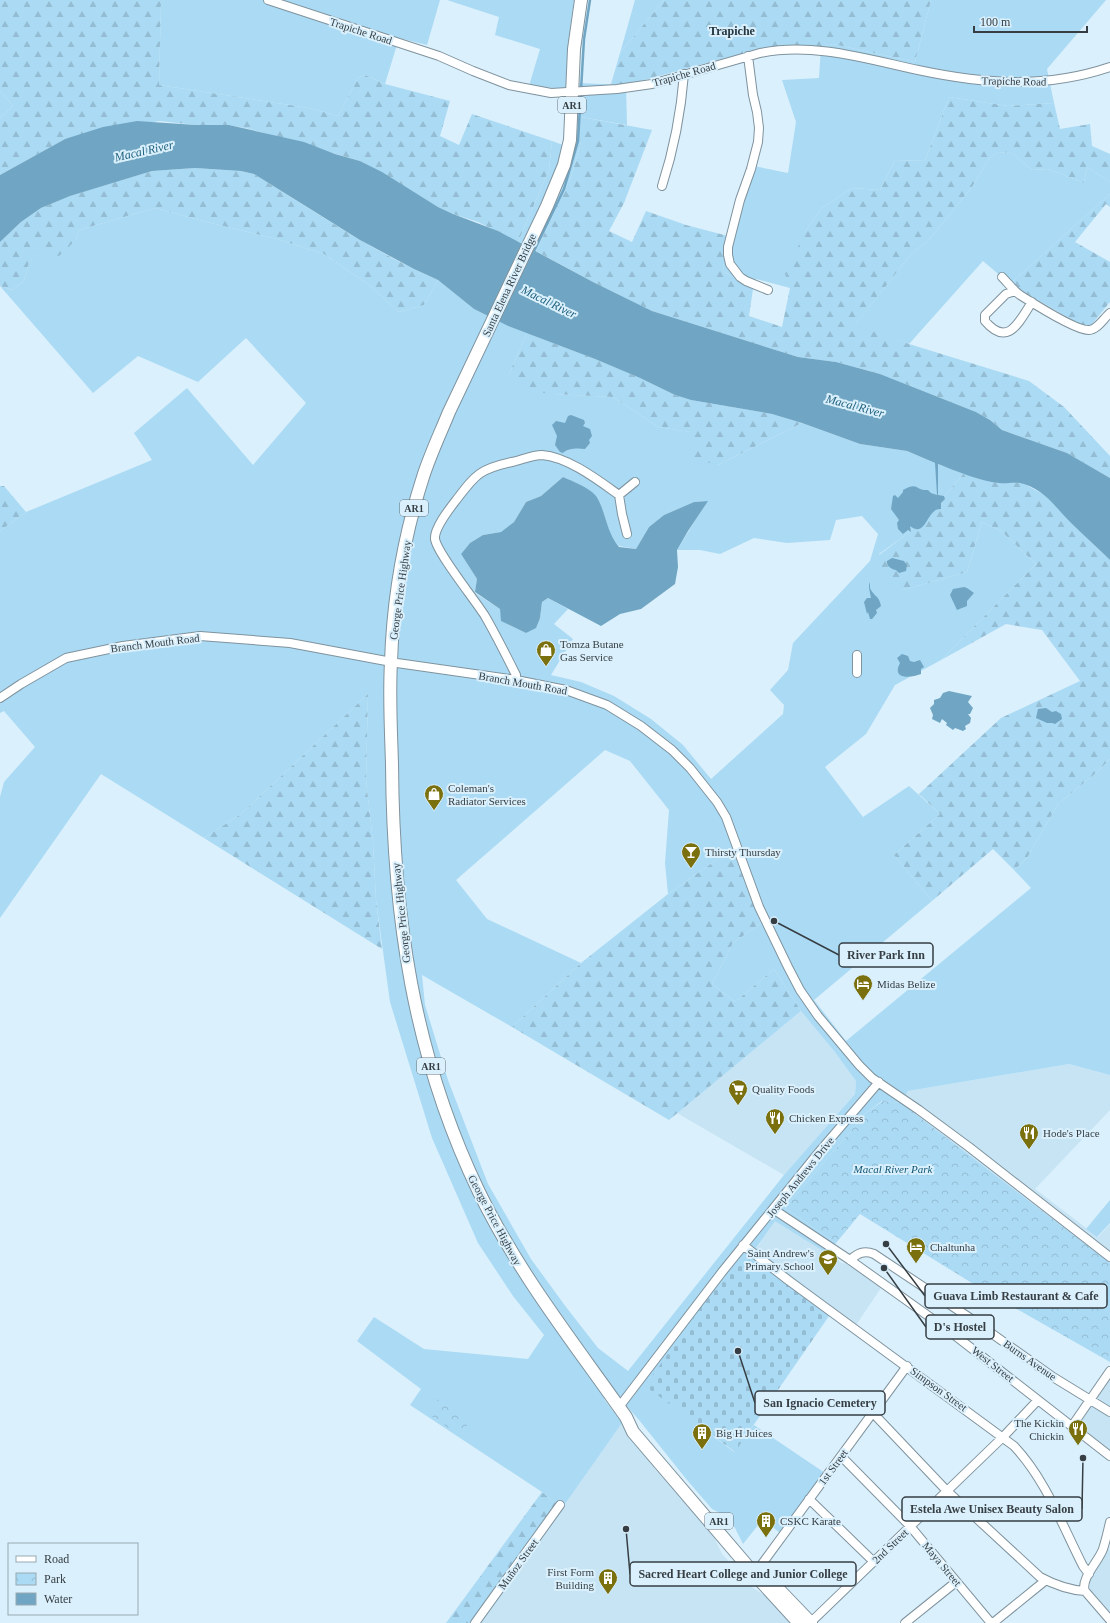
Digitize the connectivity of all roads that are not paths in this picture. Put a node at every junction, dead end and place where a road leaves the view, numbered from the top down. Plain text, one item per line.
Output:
1 (268, 0) edge
2 (581, 0) edge
3 (748, 56) junction
4 (1110, 67) edge
5 (684, 74) junction
6 (573, 92) junction
7 (662, 186) dead end
8 (1002, 277) dead end
9 (768, 290) dead end
10 (1015, 291) junction
11 (1032, 302) junction
12 (1110, 313) edge
13 (472, 364) joint
14 (635, 482) dead end
15 (619, 495) junction
16 (627, 534) dead end
17 (857, 655) dead end
18 (390, 662) junction
19 (857, 673) dead end
20 (516, 680) junction
21 (0, 698) edge
22 (879, 1082) junction
23 (773, 1209) junction
24 (743, 1245) junction
25 (1110, 1257) edge
26 (850, 1260) junction
27 (907, 1366) junction
28 (1110, 1371) edge
29 (1038, 1400) junction
30 (1090, 1401) junction
31 (619, 1408) junction
32 (872, 1412) junction
33 (1110, 1412) edge
34 (627, 1419) junction
35 (1072, 1426) junction
36 (1003, 1437) junction
37 (841, 1456) junction
38 (1110, 1456) edge
39 (947, 1490) junction
40 (810, 1499) junction
41 (560, 1505) dead end
42 (1110, 1522) edge
43 (910, 1526) junction
44 (874, 1562) junction
45 (759, 1568) junction
46 (1089, 1574) junction
47 (1046, 1580) junction
48 (956, 1582) junction
49 (1085, 1591) junction
50 (1110, 1620) edge
51 (475, 1623) edge
52 (799, 1623) edge
53 (810, 1623) edge
54 (905, 1623) edge
55 (992, 1623) edge

1 - 6 street, Trapiche Road
2 - 6 highway, AR1
3 - 4 street, Trapiche Road
3 - 5 street, Trapiche Road
3 - 9 street
5 - 6 street, Trapiche Road
5 - 7 street
6 - 13 highway, Santa Elena River Bridge / AR1
8 - 10 street
10 - 11 street
10 - 11 street
11 - 12 street
13 - 18 highway, George Price Highway / AR1
14 - 15 street
15 - 16 street
15 - 20 street
17 - 19 street
18 - 20 street, Branch Mouth Road
18 - 21 street, Branch Mouth Road
18 - 31 highway, George Price Highway / AR1
20 - 22 street, Branch Mouth Road
22 - 23 street, Joseph Andrews Drive
22 - 25 street
23 - 24 street, Joseph Andrews Drive
23 - 26 street, West Street
24 - 27 street, Simpson Street
24 - 31 street, Joseph Andrews Drive
26 - 29 street, West Street
26 - 30 street, Burns Avenue
27 - 32 street, 1st Street
27 - 36 street, Simpson Street
28 - 30 street
29 - 35 street, West Street
29 - 36 street, 2nd Street
30 - 33 street, Burns Avenue
30 - 35 street
31 - 34 highway, George Price Highway / AR1
32 - 37 street, 1st Street
32 - 39 street
34 - 45 highway, AR1
34 - 52 highway, AR1
35 - 38 street, West Street
36 - 39 street, 2nd Street
36 - 46 street, Simpson Street
37 - 40 street, 1st Street
37 - 43 street, Maya Street
39 - 43 street, 2nd Street
39 - 47 street
40 - 44 street
40 - 45 street, 1st Street
41 - 51 street, Muñoz Street
42 - 46 street
43 - 44 street, 2nd Street
43 - 48 street, Maya Street
44 - 53 street, 2nd Street
45 - 53 highway, AR1
46 - 49 street
47 - 49 street
47 - 55 street
48 - 54 street
48 - 55 street, Maya Street
49 - 50 street

